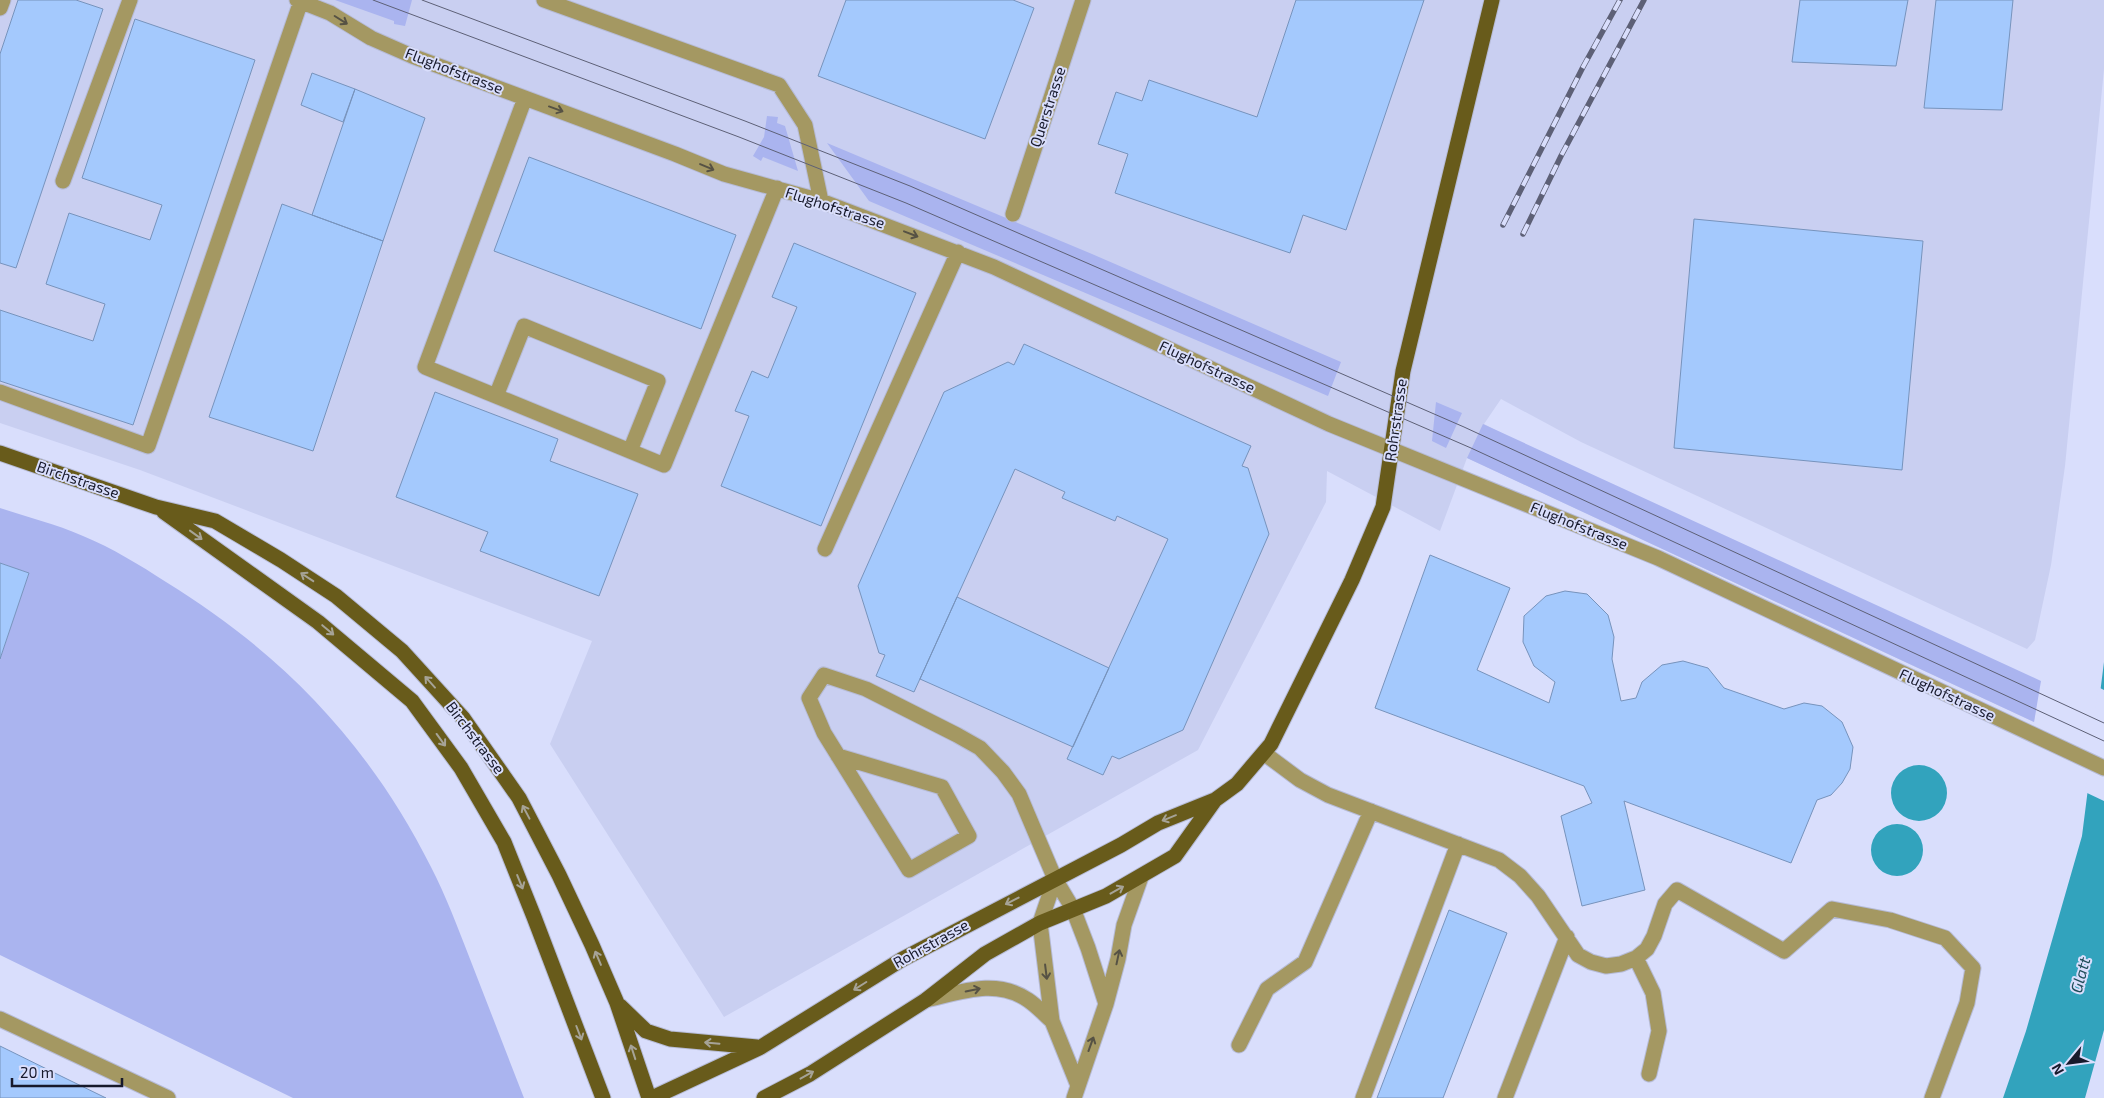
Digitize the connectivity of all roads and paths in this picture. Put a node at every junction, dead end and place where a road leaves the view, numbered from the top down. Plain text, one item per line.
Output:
1 (2, 0) edge
2 (130, 0) edge
3 (544, 0) edge
4 (1083, 0) edge
5 (1492, 0) edge
6 (299, 1) edge
7 (0, 8) edge
8 (525, 98) junction
9 (63, 181) dead end
10 (776, 188) junction
11 (821, 201) junction
12 (1013, 214) dead end
13 (958, 252) junction
14 (0, 392) edge
15 (496, 396) junction
16 (1391, 448) junction
17 (630, 451) junction
18 (0, 453) edge
19 (156, 507) junction
20 (825, 549) dead end
21 (1265, 754) junction
22 (838, 756) junction
23 (2104, 768) edge
24 (1215, 800) junction
25 (1370, 811) junction
26 (1458, 844) junction
27 (1140, 877) junction
28 (1055, 879) junction
29 (1073, 909) junction
30 (1040, 923) junction
31 (1567, 937) junction
32 (1636, 958) junction
33 (926, 1000) junction
34 (617, 1003) junction
35 (1106, 1004) junction
36 (0, 1019) edge
37 (1052, 1020) junction
38 (1239, 1045) dead end
39 (761, 1047) junction
40 (1649, 1074) dead end
41 (1075, 1091) edge
42 (168, 1098) edge
43 (603, 1098) edge
44 (650, 1098) edge
45 (764, 1098) edge
46 (1363, 1098) edge
47 (1505, 1098) edge
48 (1932, 1098) edge

1 - 7 street
2 - 9 street
3 - 11 street
4 - 12 street, Querstrasse
5 - 16 main road, Rohrstrasse
6 -> 8 street, Flughofstrasse
6 - 14 street
8 -> 10 street, Flughofstrasse
8 - 15 street
10 - 11 street, Flughofstrasse
10 - 17 street
11 -> 13 street, Flughofstrasse
13 - 16 street, Flughofstrasse
13 - 20 street
15 - 17 street
15 - 17 street
16 - 21 main road, Rohrstrasse
16 - 23 street, Flughofstrasse
18 - 19 main road, Birchstrasse
34 -> 19 main road, Birchstrasse
19 -> 43 main road, Birchstrasse
21 - 24 main road, Rohrstrasse
21 - 25 street
22 - 22 street
22 - 28 street
24 - 27 main road, Rohrstrasse
24 -> 28 main road, Rohrstrasse
25 - 26 street
25 - 38 street
26 - 31 street
26 - 46 street
29 -> 27 main road, Rohrstrasse
35 -> 27 street
28 - 29 street
28 - 30 street
28 -> 39 main road, Rohrstrasse
29 - 30 main road, Rohrstrasse
29 - 35 street
30 - 33 main road, Rohrstrasse
30 -> 37 street
31 - 32 street
31 - 47 street
32 - 40 street
32 - 48 street
33 -> 37 street
45 -> 33 main road, Rohrstrasse
39 -> 34 main road
44 -> 34 main road, Birchstrasse
41 -> 35 street
36 - 42 street
37 - 41 street
39 - 44 main road, Rohrstrasse

